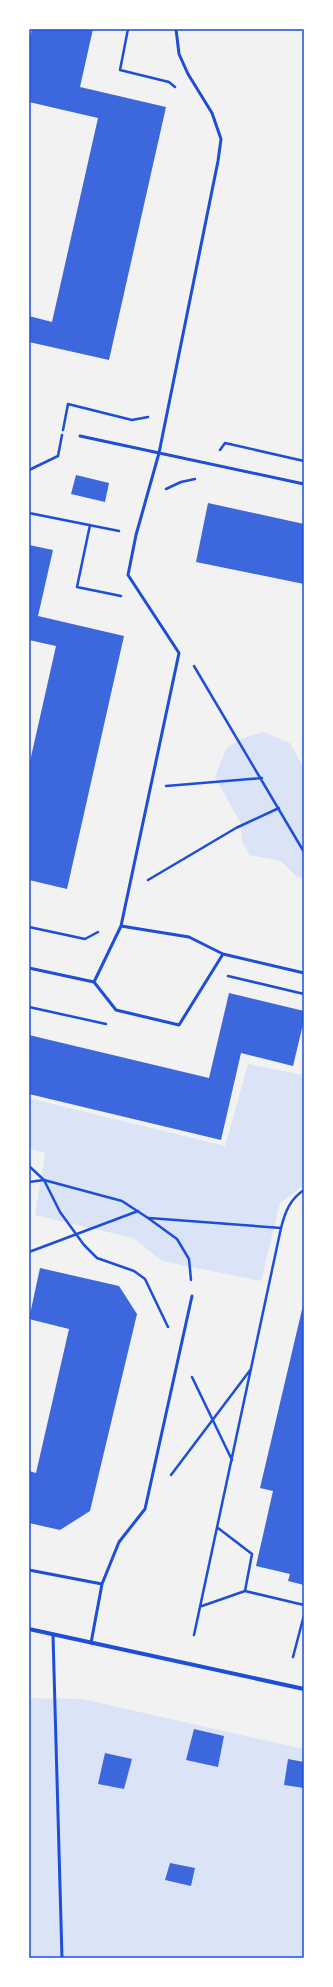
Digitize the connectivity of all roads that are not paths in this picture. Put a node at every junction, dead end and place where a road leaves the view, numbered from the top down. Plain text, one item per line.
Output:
1 (176, 29) edge
2 (80, 436) dead end
3 (159, 453) junction
4 (304, 484) edge
5 (121, 926) junction
6 (223, 954) junction
7 (29, 968) edge
8 (304, 973) edge
9 (94, 982) junction
10 (192, 1296) road end
11 (29, 1570) edge
12 (102, 1584) junction
13 (29, 1629) edge
14 (53, 1635) junction
15 (91, 1643) junction
16 (304, 1689) edge
17 (62, 1958) edge

1 - 3 lane
2 - 3 lane
3 - 4 lane
3 - 5 lane
5 - 6 lane
5 - 9 lane
6 - 8 lane
6 - 9 lane
7 - 9 lane
10 - 12 lane
11 - 12 lane
12 - 15 lane
13 - 14 street
14 - 15 street
14 - 17 lane
15 - 16 street

